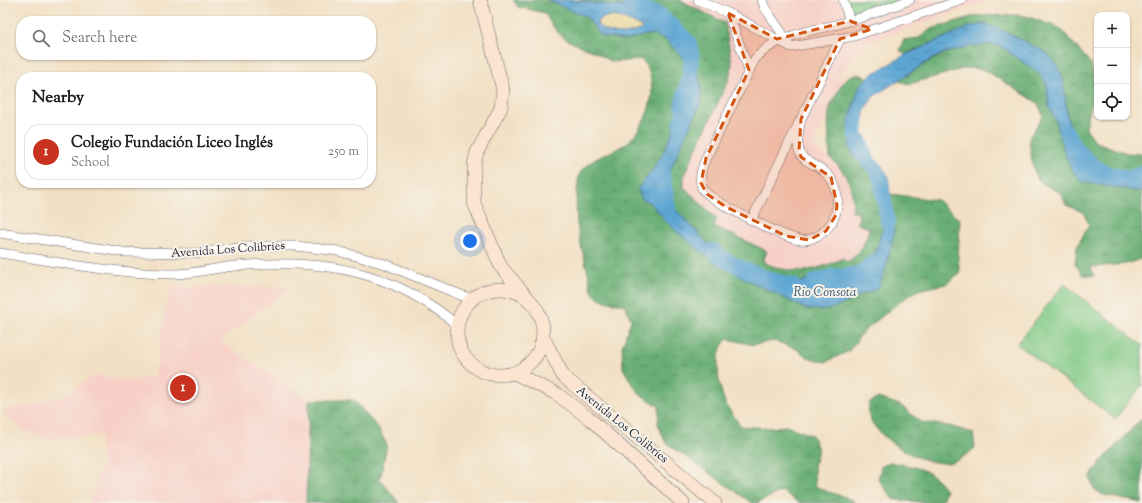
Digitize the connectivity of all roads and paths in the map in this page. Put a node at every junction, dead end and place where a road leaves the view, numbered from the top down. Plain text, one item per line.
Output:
1 (480, 0) edge
2 (698, 0) edge
3 (758, 0) edge
4 (843, 0) edge
5 (910, 0) edge
6 (959, 1) edge
7 (763, 4) edge
8 (728, 13) junction
9 (850, 21) junction
10 (872, 29) junction
11 (782, 38) junction
12 (840, 39) junction
13 (749, 70) junction
14 (801, 119) junction
15 (752, 219) junction
16 (0, 233) edge
17 (0, 252) edge
18 (501, 267) junction
19 (492, 290) junction
20 (473, 300) junction
21 (532, 303) junction
22 (458, 327) junction
23 (543, 337) junction
24 (514, 373) junction
25 (683, 503) edge
26 (715, 503) edge

1 - 18 main road
2 - 8 street
3 - 7 street
4 - 9 street
5 - 9 street
6 - 10 street
7 - 11 street
8 - 11 street
8 - 13 street
9 - 10 street
9 - 11 street
10 - 12 street
11 - 12 street
11 - 13 street
12 - 14 street
13 - 15 street
14 - 15 street
14 - 15 street
16 - 20 street, Avenida Los Colibríes
17 - 22 street, Avenida Los Colibríes
18 - 19 main road
18 - 21 main road
19 - 20 main road
19 - 21 main road
20 - 22 main road
21 - 23 main road
22 - 24 main road
23 - 24 main road
23 - 26 main road, Avenida Los Colibríes
24 - 25 main road, Avenida Los Colibríes

